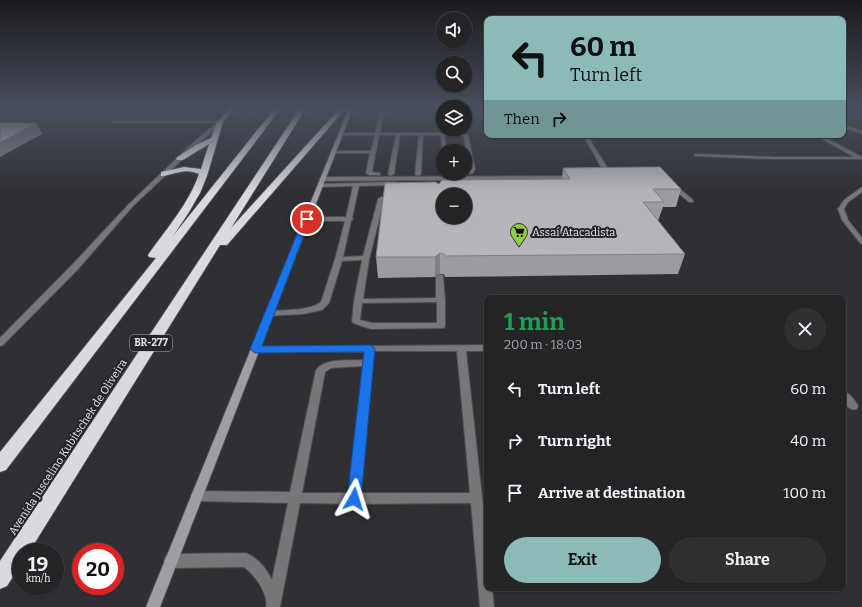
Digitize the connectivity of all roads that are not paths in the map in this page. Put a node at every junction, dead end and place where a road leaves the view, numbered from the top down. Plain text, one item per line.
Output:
1 (204, 136) edge
2 (214, 136) edge
3 (256, 136) edge
4 (285, 136) edge
5 (319, 136) edge
6 (339, 136) edge
7 (376, 136) edge
8 (398, 136) edge
9 (421, 136) edge
10 (587, 138) edge
11 (823, 138) edge
12 (213, 140) junction
13 (333, 152) junction
14 (373, 152) junction
15 (696, 155) dead end
16 (180, 158) junction
17 (862, 158) edge
18 (203, 173) junction
19 (164, 174) junction
20 (392, 174) junction
21 (418, 174) junction
22 (436, 174) edge
23 (610, 180) edge
24 (321, 182) junction
25 (665, 183) edge
26 (356, 185) junction
27 (862, 189) edge
28 (400, 197) edge
29 (691, 201) dead end
30 (307, 219) junction
31 (350, 219) junction
32 (862, 242) edge
33 (365, 258) junction
34 (339, 259) junction
35 (197, 272) junction
36 (440, 277) dead end
37 (441, 300) junction
38 (358, 301) junction
39 (269, 314) junction
40 (0, 343) edge
41 (370, 348) junction
42 (461, 348) junction
43 (484, 348) edge
44 (255, 349) junction
45 (368, 363) junction
46 (846, 398) edge
47 (853, 406) dead end
48 (0, 458) edge
49 (0, 465) edge
50 (197, 496) junction
51 (296, 498) junction
52 (476, 498) junction
53 (354, 499) junction
54 (171, 561) junction
55 (484, 577) edge
56 (0, 578) edge
57 (485, 591) edge
58 (273, 604) edge
59 (153, 607) edge
60 (487, 607) edge

1 - 16 street
2 - 12 highway
3 - 49 highway
4 - 35 highway, Avenida Juscelino Kubitschek de Oliveira / BR-277
5 - 35 highway
6 - 13 main road
7 - 14 street
8 - 20 street
9 - 21 street
10 - 23 street
11 - 17 street
12 - 16 highway
12 - 18 highway
13 - 14 street
13 - 24 main road
14 - 20 street
15 - 17 street
16 - 19 street
18 - 19 highway
18 - 48 highway
19 - 40 street
20 - 21 street
21 - 22 street
24 - 26 street
24 - 26 street
24 - 30 main road
25 - 29 street
26 - 31 street
27 - 32 street
28 - 33 street
30 - 31 street
30 - 39 main road
31 - 34 street
33 - 34 street
33 - 38 street
34 - 39 street
35 - 56 highway, Avenida Juscelino Kubitschek de Oliveira / BR-277
36 - 37 street
37 - 38 street
37 - 38 street
39 - 44 main road
41 - 42 street
41 - 44 street
41 - 45 street
42 - 43 street
42 - 52 street
44 - 50 main road
45 - 51 street
45 - 53 street
46 - 47 street
50 - 51 street
50 - 54 main road
51 - 53 street
51 - 58 street
52 - 53 street
52 - 55 street
54 - 58 street
54 - 59 main road
57 - 60 street

